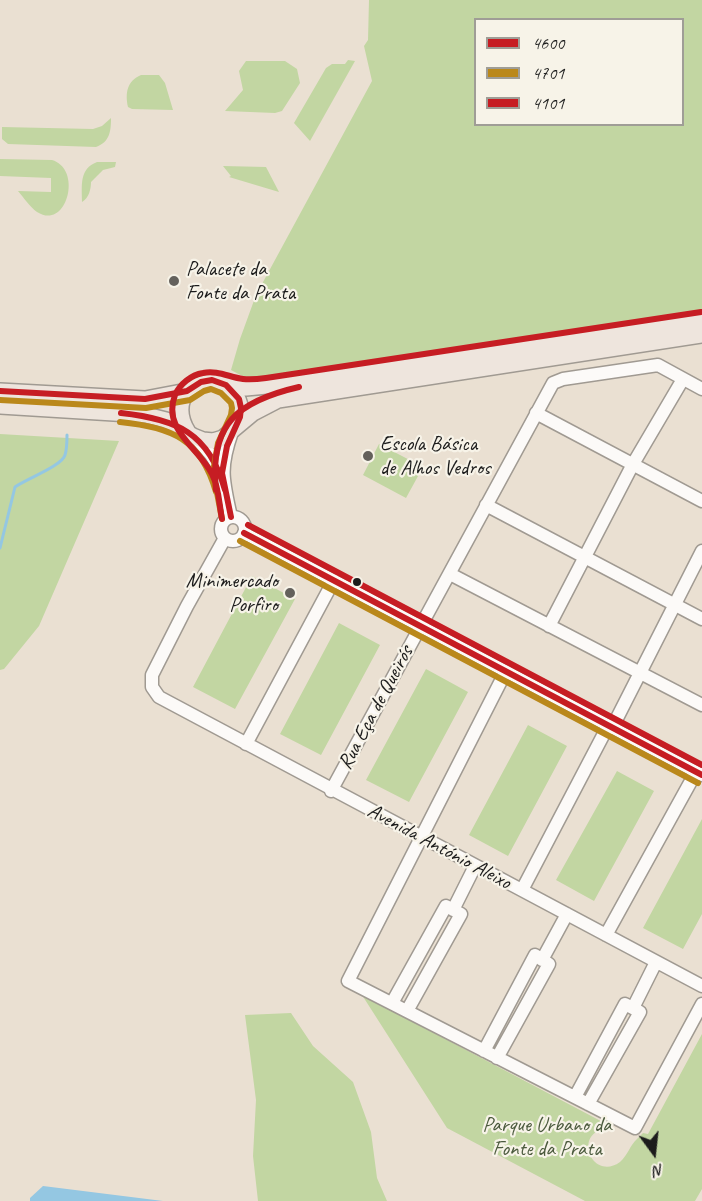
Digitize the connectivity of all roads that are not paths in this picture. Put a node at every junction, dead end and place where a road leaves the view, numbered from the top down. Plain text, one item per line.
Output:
1 (702, 321) edge
2 (702, 334) edge
3 (683, 379) junction
4 (226, 385) junction
5 (702, 389) edge
6 (0, 391) edge
7 (187, 391) junction
8 (0, 406) edge
9 (536, 413) junction
10 (235, 429) junction
11 (191, 434) junction
12 (633, 464) junction
13 (222, 473) junction
14 (702, 501) edge
15 (486, 505) junction
16 (231, 517) junction
17 (244, 533) junction
18 (225, 538) junction
19 (702, 552) edge
20 (584, 558) junction
21 (450, 574) junction
22 (334, 580) junction
23 (675, 604) junction
24 (702, 619) edge
25 (420, 626) junction
26 (549, 626) junction
27 (506, 671) junction
28 (639, 672) junction
29 (702, 705) edge
30 (610, 727) junction
31 (246, 744) junction
32 (700, 774) edge
33 (331, 791) junction
34 (422, 837) junction
35 (475, 866) junction
36 (522, 890) junction
37 (453, 910) junction
38 (567, 915) junction
39 (606, 935) junction
40 (542, 960) junction
41 (656, 962) junction
42 (702, 986) edge
43 (392, 1003) junction
44 (702, 1004) edge
45 (633, 1008) junction
46 (407, 1011) junction
47 (484, 1051) junction
48 (497, 1058) junction
49 (575, 1097) junction
50 (588, 1104) junction

1 - 4 main road
2 - 10 main road
3 - 5 street, Rua Eça de Queirós
3 - 9 street, Rua Eça de Queirós
3 - 12 street
4 - 7 main road
4 - 10 main road
6 - 7 main road
7 - 11 main road
8 - 11 main road
9 - 12 street
9 - 15 street, Rua Eça de Queirós
10 - 11 main road
10 - 13 street
11 - 13 street
12 - 14 street
12 - 20 street
13 - 16 street
15 - 20 street
15 - 21 street, Rua Eça de Queirós
16 - 17 street
16 - 18 street
17 - 18 street
17 - 22 street
18 - 31 street, Avenida António Aleixo
19 - 23 street
20 - 23 street
20 - 26 street
21 - 25 street, Rua Eça de Queirós
21 - 26 street
22 - 25 street
22 - 31 street
23 - 24 street
23 - 28 street
25 - 27 street
25 - 33 street, Rua Eça de Queirós
26 - 28 street
27 - 30 street
27 - 34 street
28 - 29 street
28 - 30 street
30 - 32 street
30 - 36 street
31 - 33 street, Avenida António Aleixo
32 - 39 street
33 - 34 street, Avenida António Aleixo
34 - 35 street, Avenida António Aleixo
34 - 43 street
35 - 36 street, Avenida António Aleixo
35 - 37 street
36 - 38 street, Avenida António Aleixo
37 - 43 street
37 - 46 street
38 - 39 street, Avenida António Aleixo
38 - 40 street
39 - 41 street, Avenida António Aleixo
40 - 47 street
40 - 48 street
41 - 42 street, Avenida António Aleixo
41 - 45 street
43 - 46 street
44 - 50 street
45 - 49 street
45 - 50 street
46 - 47 street
47 - 48 street
48 - 49 street
49 - 50 street

